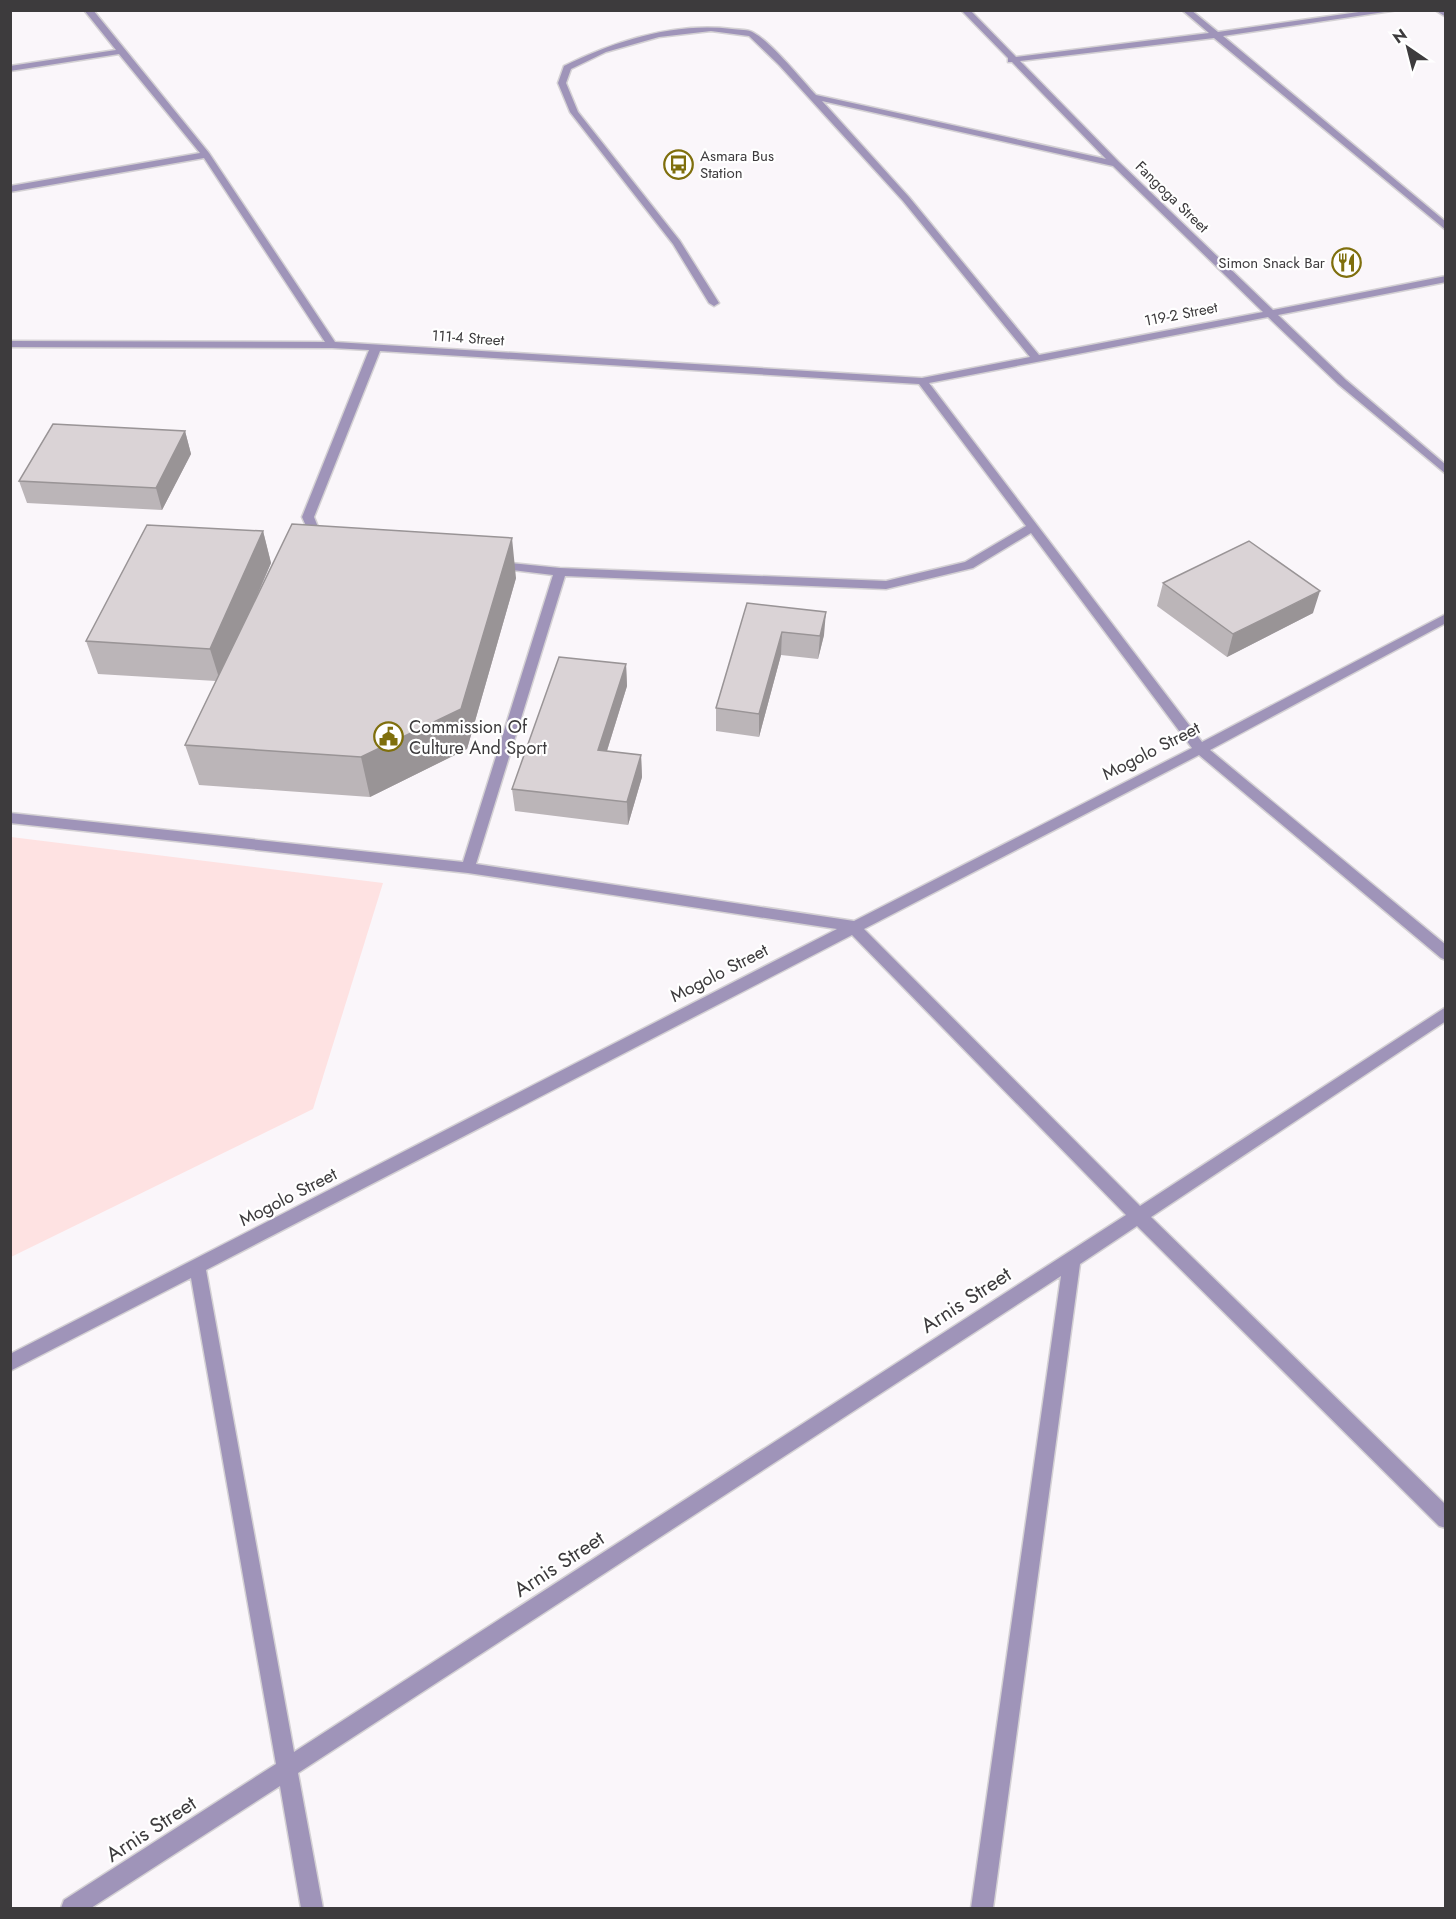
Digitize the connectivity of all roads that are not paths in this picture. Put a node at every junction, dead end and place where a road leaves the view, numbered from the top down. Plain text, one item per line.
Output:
1 (88, 10) edge
2 (965, 10) edge
3 (1186, 10) edge
4 (1394, 10) edge
5 (1438, 10) edge
6 (1446, 15) edge
7 (1216, 36) junction
8 (122, 51) junction
9 (1011, 60) junction
10 (10, 69) edge
11 (814, 97) junction
12 (206, 155) junction
13 (1116, 164) junction
14 (10, 189) edge
15 (1446, 227) edge
16 (1446, 279) edge
17 (714, 303) dead end
18 (1269, 312) junction
19 (10, 344) edge
20 (332, 345) junction
21 (376, 347) junction
22 (1036, 358) junction
23 (922, 381) junction
24 (1446, 471) edge
25 (1033, 527) junction
26 (332, 541) edge
27 (479, 562) edge
28 (560, 572) junction
29 (1446, 618) edge
30 (1200, 749) junction
31 (10, 818) edge
32 (468, 868) junction
33 (852, 926) junction
34 (1446, 954) edge
35 (1446, 1013) edge
36 (1139, 1217) junction
37 (1072, 1260) junction
38 (197, 1266) junction
39 (10, 1363) edge
40 (1446, 1519) edge
41 (286, 1770) junction
42 (72, 1908) edge
43 (312, 1908) edge
44 (982, 1908) edge

1 - 8 street
2 - 9 street, Fangoga Street
3 - 7 street
4 - 7 street
5 - 6 street
7 - 9 street
7 - 15 street
8 - 10 street
8 - 12 street
9 - 13 street, Fangoga Street
11 - 13 street
11 - 17 street
11 - 22 street
12 - 14 street
12 - 20 street
13 - 18 street, Fangoga Street
16 - 18 street, 119-2 Street
18 - 22 street, 119-2 Street
18 - 24 street, Fangoga Street
19 - 20 street, 111-4 Street
20 - 21 street, 111-4 Street
21 - 23 street, 111-4 Street
21 - 26 street
22 - 23 street, 119-2 Street
23 - 25 street
25 - 28 street
25 - 30 street
27 - 28 street
28 - 32 street
29 - 30 street, Mogolo Street
30 - 33 street, Mogolo Street
30 - 34 street
31 - 32 street
32 - 33 street
33 - 36 street
33 - 38 street, Mogolo Street
35 - 36 street, Arnis Street
36 - 37 street, Arnis Street
36 - 40 street
37 - 41 street, Arnis Street
37 - 44 street
38 - 39 street, Mogolo Street
38 - 41 street
41 - 42 street, Arnis Street
41 - 43 street

